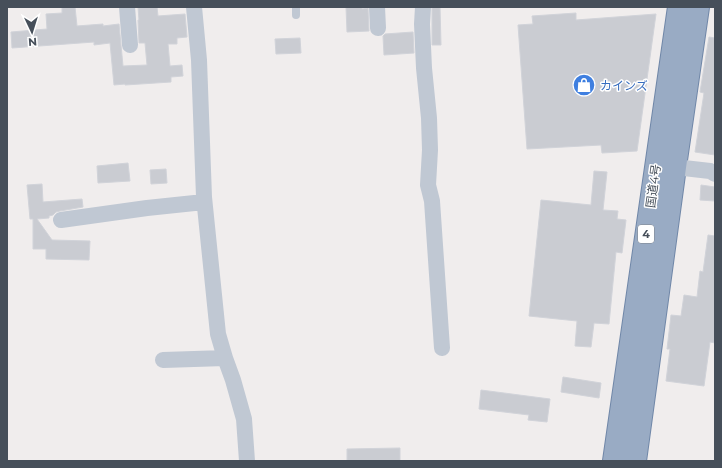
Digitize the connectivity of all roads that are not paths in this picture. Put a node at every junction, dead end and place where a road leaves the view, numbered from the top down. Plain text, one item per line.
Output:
1 (127, 7) edge
2 (194, 7) edge
3 (377, 7) edge
4 (423, 7) edge
5 (679, 7) edge
6 (698, 7) edge
7 (378, 28) dead end
8 (130, 45) dead end
9 (675, 167) junction
10 (715, 174) edge
11 (204, 202) junction
12 (61, 220) dead end
13 (442, 348) dead end
14 (225, 358) junction
15 (163, 360) dead end
16 (247, 461) edge
17 (614, 461) edge
18 (635, 461) edge

1 - 8 street
2 - 11 street
3 - 7 street
4 - 13 street
5 - 17 highway, 国道4号 / 4
6 - 9 highway, 国道4号 / 4
9 - 10 street
9 - 18 highway, 国道4号 / 4
11 - 12 street
11 - 14 street
14 - 15 street
14 - 16 street

